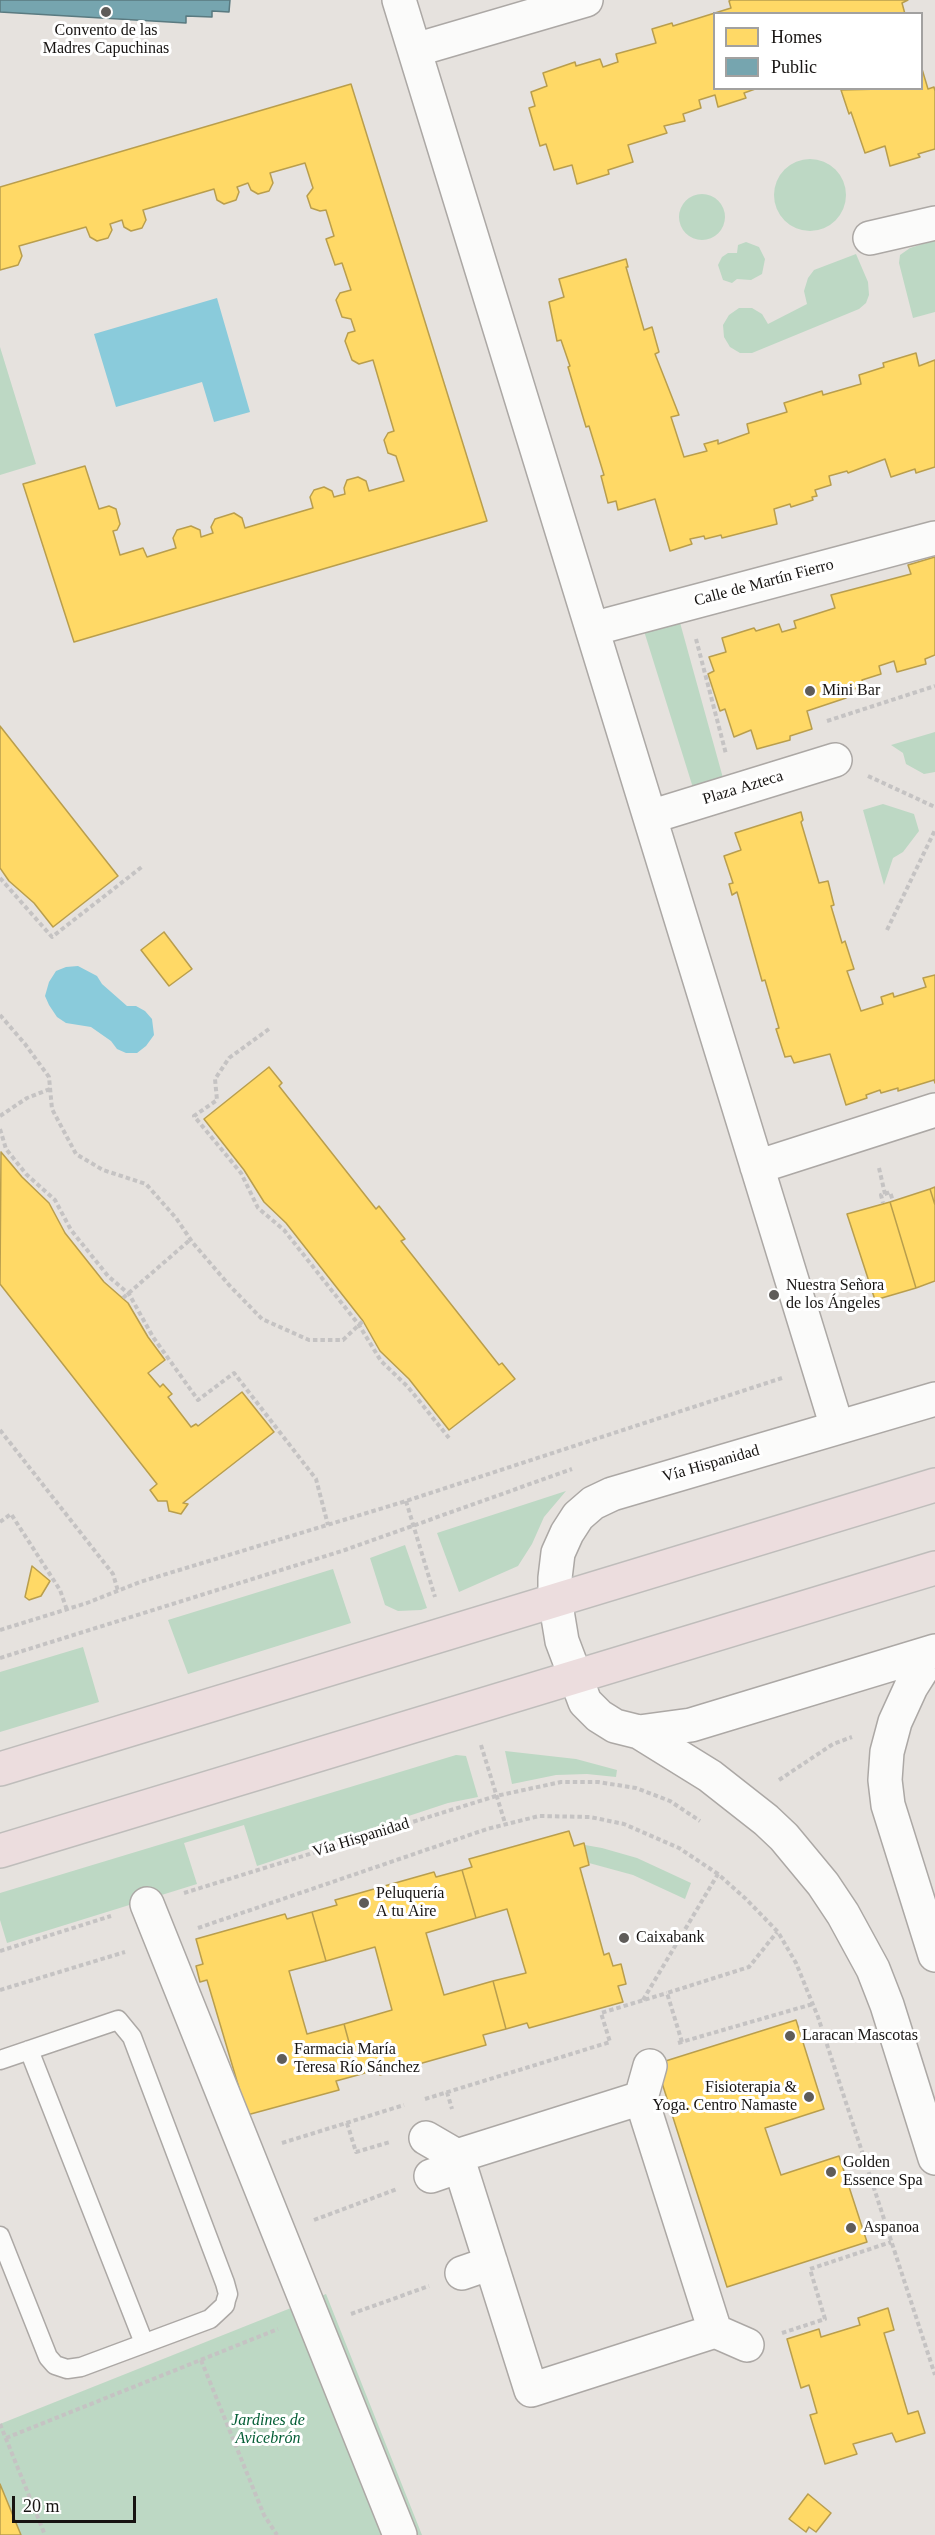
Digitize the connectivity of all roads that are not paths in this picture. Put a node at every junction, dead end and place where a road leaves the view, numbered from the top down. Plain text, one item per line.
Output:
1 (399, 0) edge
2 (586, 0) edge
3 (414, 50) junction
4 (935, 223) edge
5 (870, 238) dead end
6 (935, 538) edge
7 (592, 629) junction
8 (835, 760) road end
9 (650, 817) junction
10 (935, 1110) edge
11 (757, 1167) junction
12 (935, 1399) edge
13 (837, 1427) junction
14 (935, 1485) edge
15 (935, 1569) edge
16 (555, 1599) junction
17 (934, 1651) edge
18 (575, 1678) junction
19 (639, 1732) junction
20 (0, 1769) edge
21 (0, 1851) edge
22 (147, 1904) road end
23 (935, 1955) edge
24 (29, 2050) junction
25 (661, 2055) road end
26 (0, 2060) edge
27 (641, 2097) junction
28 (413, 2138) road end
29 (935, 2158) edge
30 (449, 2166) junction
31 (0, 2236) edge
32 (715, 2331) junction
33 (759, 2341) road end
34 (144, 2343) junction
35 (400, 2535) edge

1 - 3 street
2 - 3 street
3 - 7 street
4 - 5 street
6 - 7 street, Calle de Martín Fierro
7 - 9 street
8 - 9 street, Plaza Azteca
9 - 11 street
10 - 11 street
11 - 13 street
12 - 13 street, Vía Hispanidad
13 - 16 street, Vía Hispanidad
14 - 16 highway
15 - 18 highway
16 - 18 street, Vía Hispanidad
16 - 20 highway
17 - 19 street, Vía Hispanidad
17 - 23 street
18 - 19 street, Vía Hispanidad
18 - 21 highway
19 - 29 street
22 - 35 street
24 - 26 lane
24 - 34 lane
24 - 34 lane
25 - 27 street
27 - 30 street
27 - 32 street
28 - 30 street
30 - 32 street
31 - 34 lane
32 - 33 street

